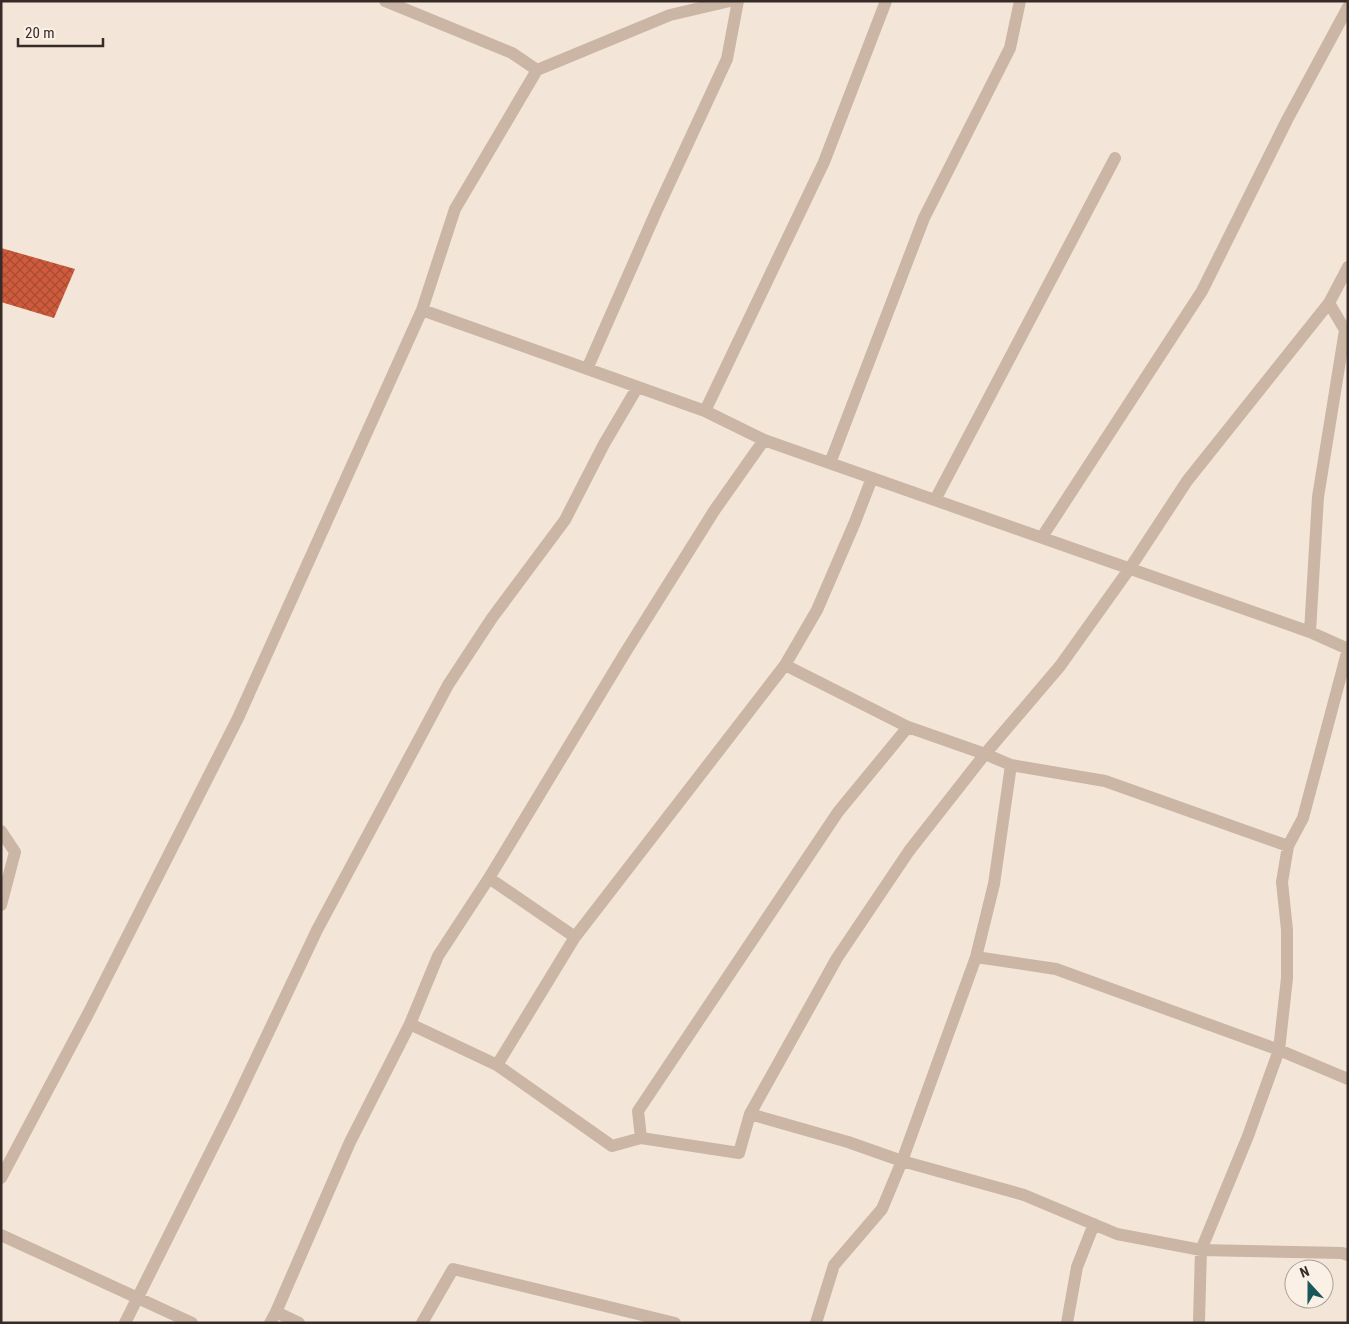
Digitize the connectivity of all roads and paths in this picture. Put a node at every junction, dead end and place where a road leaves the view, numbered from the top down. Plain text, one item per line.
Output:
1 (386, 1) edge
2 (730, 1) edge
3 (738, 1) edge
4 (886, 1) edge
5 (1020, 1) edge
6 (1348, 7) edge
7 (537, 70) junction
8 (1115, 158) dead end
9 (1348, 267) edge
10 (1329, 303) junction
11 (422, 310) junction
12 (587, 369) junction
13 (638, 388) junction
14 (706, 411) junction
15 (764, 440) junction
16 (830, 463) junction
17 (872, 478) junction
18 (935, 500) junction
19 (1042, 537) junction
20 (1130, 568) junction
21 (1310, 632) junction
22 (1348, 649) edge
23 (785, 665) junction
24 (908, 726) junction
25 (985, 754) junction
26 (1011, 765) junction
27 (1, 831) edge
28 (1288, 846) junction
29 (489, 878) junction
30 (1, 905) edge
31 (575, 937) junction
32 (976, 957) junction
33 (410, 1024) junction
34 (1279, 1050) junction
35 (497, 1065) junction
36 (1348, 1080) edge
37 (750, 1114) junction
38 (640, 1138) junction
39 (902, 1161) junction
40 (1, 1178) edge
41 (1094, 1224) junction
42 (1, 1235) edge
43 (1201, 1250) junction
44 (1348, 1255) edge
45 (138, 1297) junction
46 (273, 1318) edge
47 (1199, 1321) dead end
48 (125, 1323) edge
49 (192, 1323) edge
50 (299, 1323) edge
51 (422, 1323) edge
52 (675, 1323) edge
53 (816, 1323) edge
54 (1067, 1323) edge

1 - 7 street
2 - 7 street
3 - 12 street
4 - 14 street
5 - 16 street
6 - 19 street
7 - 11 street
8 - 18 street
9 - 10 street
10 - 20 street
10 - 21 street
11 - 12 street
11 - 40 street
12 - 13 street
13 - 14 street
13 - 45 street
14 - 15 street
15 - 16 street
15 - 29 street
16 - 17 street
17 - 18 street
17 - 23 street
18 - 19 street
19 - 20 street
20 - 21 street
20 - 25 street
21 - 22 street
22 - 28 street
23 - 24 street
23 - 31 street
24 - 25 street
24 - 38 street
25 - 26 street
25 - 37 street
26 - 28 street
26 - 32 street
27 - 30 street
28 - 34 street
29 - 31 street
29 - 33 street
31 - 35 street
32 - 34 street
32 - 39 street
33 - 35 street
33 - 46 street
34 - 36 street
34 - 43 street
35 - 38 street
37 - 38 street
37 - 39 street
39 - 41 street
39 - 53 street
41 - 43 street
41 - 54 street
42 - 45 street
43 - 44 street
43 - 47 street
45 - 48 street
45 - 49 street
46 - 50 street
51 - 52 street

